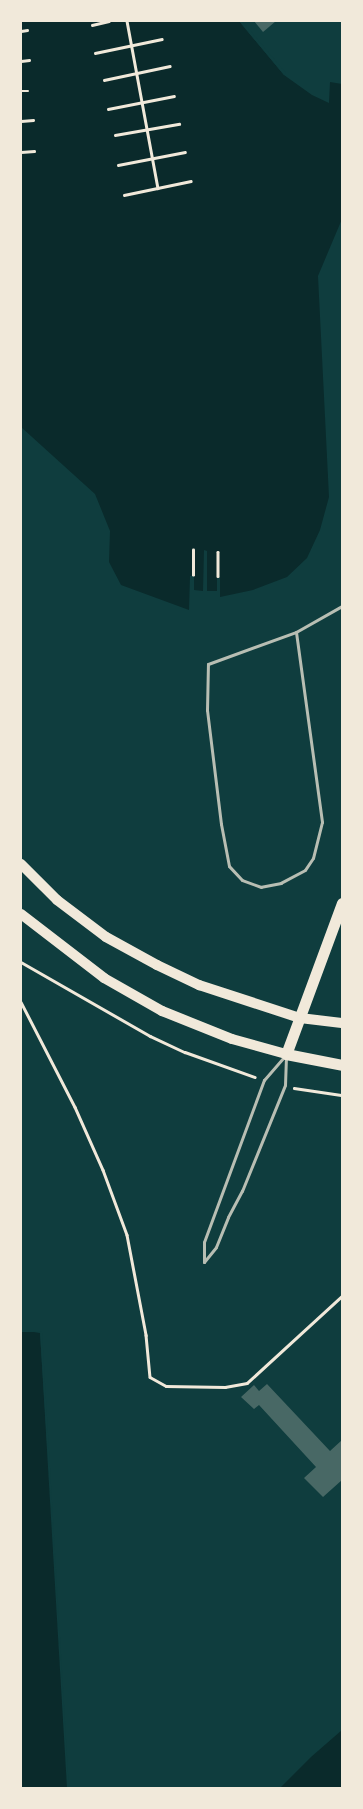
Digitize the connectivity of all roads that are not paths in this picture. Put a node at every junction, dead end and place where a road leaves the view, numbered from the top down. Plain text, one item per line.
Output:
1 (342, 606) edge
2 (296, 632) junction
3 (21, 864) edge
4 (342, 903) edge
5 (21, 914) edge
6 (300, 1018) junction
7 (342, 1023) edge
8 (286, 1054) junction
9 (342, 1065) edge

1 - 2 lane
2 - 2 lane
3 - 6 main road
4 - 6 highway
5 - 8 main road
6 - 7 main road
6 - 8 highway
8 - 8 lane
8 - 9 highway

